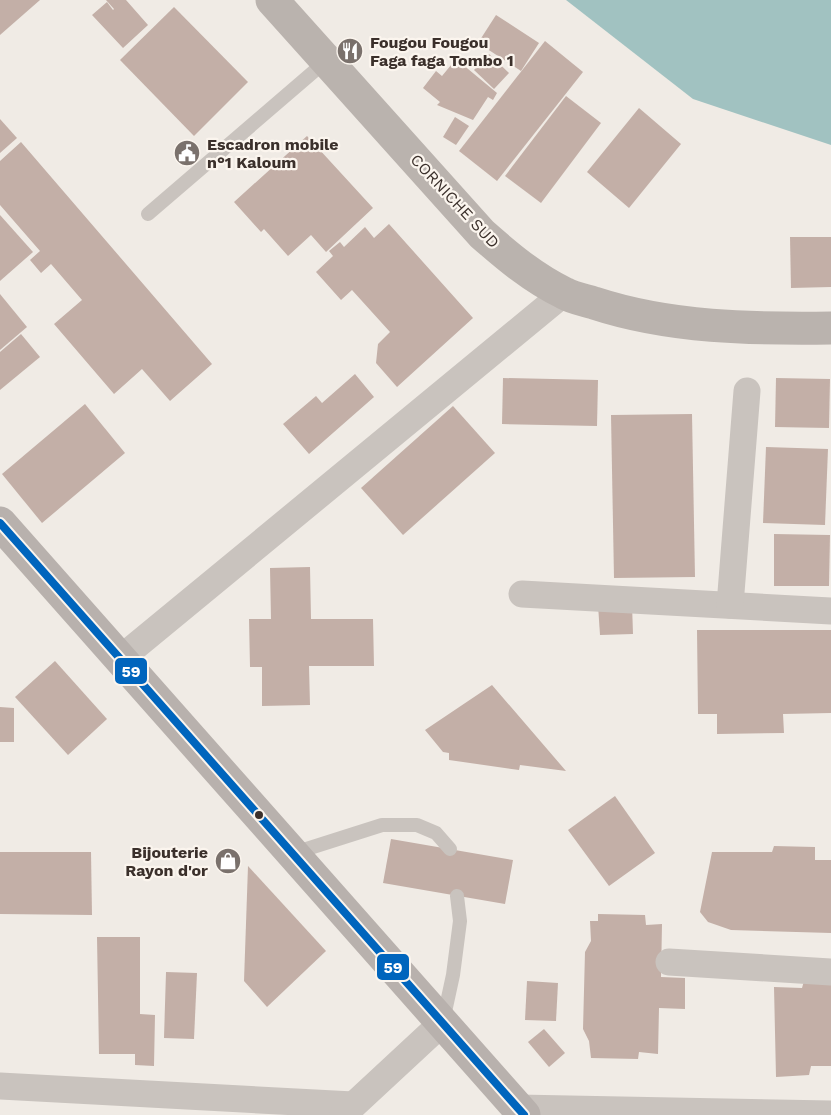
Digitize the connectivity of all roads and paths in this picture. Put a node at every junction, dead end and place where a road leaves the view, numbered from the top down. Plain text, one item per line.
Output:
1 (272, 0) edge
2 (327, 60) junction
3 (148, 214) dead end
4 (564, 293) junction
5 (831, 328) edge
6 (747, 391) dead end
7 (0, 523) edge
8 (522, 594) dead end
9 (730, 605) junction
10 (831, 611) edge
11 (120, 659) junction
12 (450, 849) dead end
13 (292, 854) junction
14 (457, 896) dead end
15 (669, 962) dead end
16 (831, 972) edge
17 (442, 1023) junction
18 (0, 1086) edge
19 (348, 1110) edge
20 (521, 1111) edge
21 (831, 1114) edge

1 - 2 main road, CORNICHE SUD
2 - 3 lane
2 - 4 main road, CORNICHE SUD
4 - 5 main road, CORNICHE SUD
4 - 11 street
6 - 9 street
7 - 11 main road
8 - 9 street
9 - 10 street
11 - 13 main road
12 - 13 lane
13 - 17 main road
14 - 17 lane
15 - 16 street
17 - 19 street
17 - 20 main road
18 - 19 street
20 - 21 street

